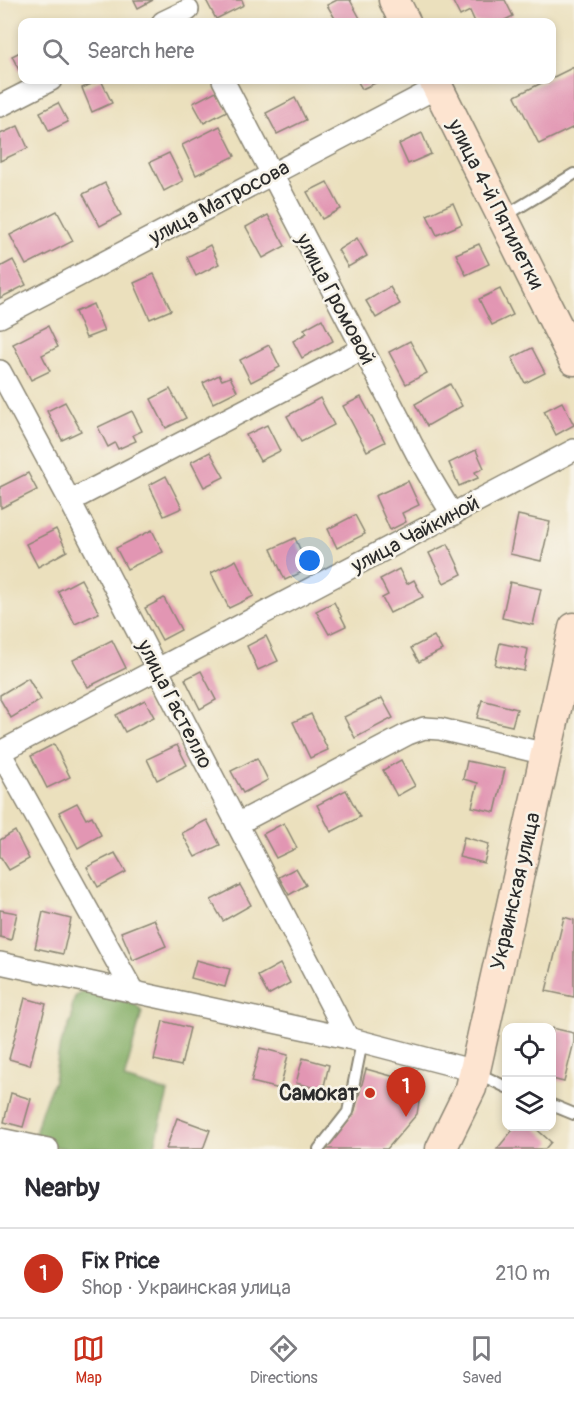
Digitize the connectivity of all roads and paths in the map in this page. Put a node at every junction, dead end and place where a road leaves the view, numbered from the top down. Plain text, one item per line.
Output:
1 (189, 11) edge
2 (172, 18) edge
3 (43, 84) edge
4 (226, 84) edge
5 (434, 84) edge
6 (437, 84) edge
7 (0, 106) edge
8 (272, 174) junction
9 (574, 174) edge
10 (504, 218) junction
11 (0, 317) edge
12 (362, 349) junction
13 (574, 360) edge
14 (0, 371) edge
15 (574, 450) edge
16 (70, 501) junction
17 (453, 515) junction
18 (573, 638) edge
19 (157, 668) junction
20 (0, 752) edge
21 (546, 754) junction
22 (237, 824) junction
23 (0, 963) edge
24 (134, 993) junction
25 (355, 1040) junction
26 (474, 1071) junction
27 (502, 1085) edge
28 (556, 1107) edge
29 (574, 1114) edge
30 (0, 1139) edge
31 (48, 1149) edge
32 (319, 1149) edge
33 (441, 1149) edge

1 - 2 street
3 - 7 street
4 - 8 street, улица Громовой
5 - 8 street, улица Матросова
6 - 10 main road, улица 4-й Пятилетки
8 - 11 street, улица Матросова
8 - 12 street, улица Громовой
9 - 10 lane
10 - 13 main road, улица 4-й Пятилетки
12 - 16 street
12 - 17 street, улица Громовой
14 - 16 street, улица Гастелло
15 - 17 street, улица Чайкиной
16 - 19 street, улица Гастелло
17 - 19 street, улица Чайкиной
18 - 21 main road, Украинская улица
19 - 20 street, улица Чайкиной
19 - 22 street, улица Гастелло
20 - 24 street
21 - 22 street
21 - 26 main road, Украинская улица
22 - 25 street, улица Гастелло
23 - 24 street
24 - 25 street
25 - 26 street
25 - 32 lane
26 - 27 lane
26 - 33 main road, Украинская улица
28 - 29 lane
30 - 31 street

